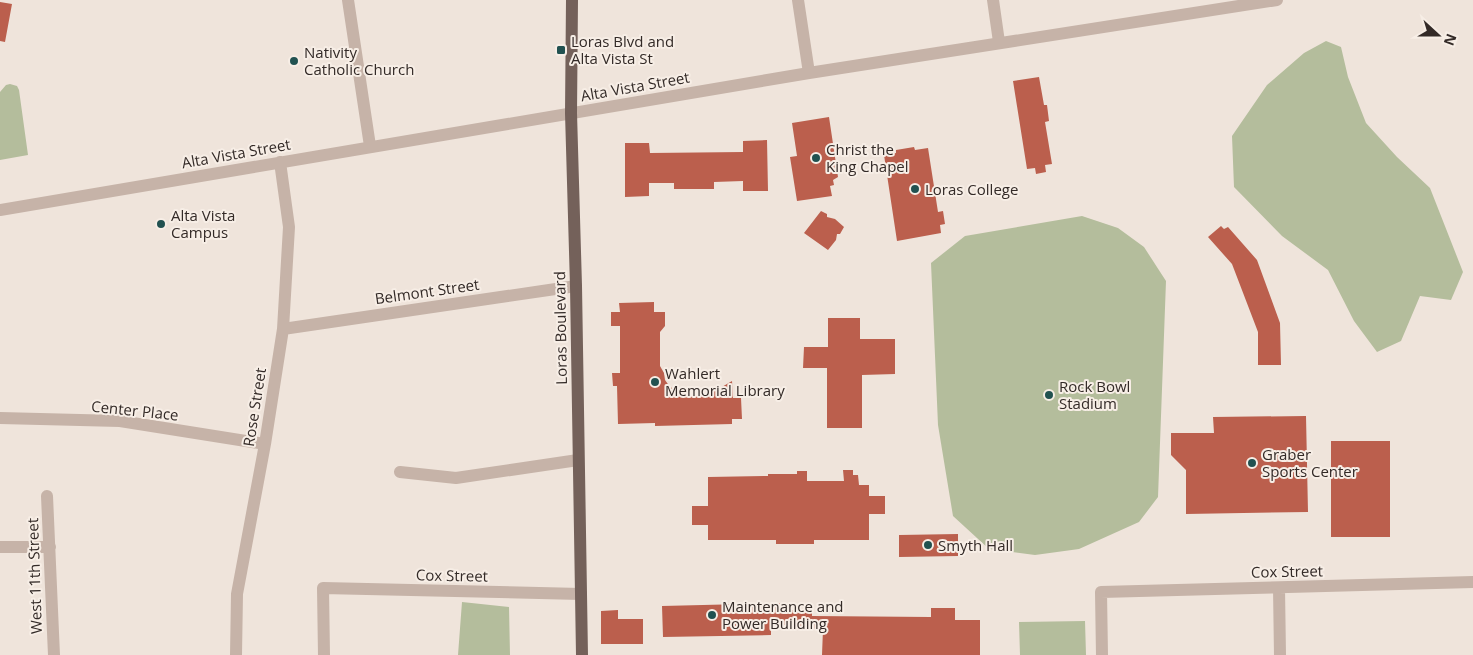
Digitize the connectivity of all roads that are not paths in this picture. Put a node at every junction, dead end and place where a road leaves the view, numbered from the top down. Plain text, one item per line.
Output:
1 (348, 0) edge
2 (572, 0) edge
3 (798, 0) edge
4 (992, 0) edge
5 (1277, 0) edge
6 (999, 42) junction
7 (809, 73) junction
8 (571, 113) junction
9 (370, 146) junction
10 (280, 162) junction
11 (0, 210) edge
12 (576, 286) junction
13 (283, 329) junction
14 (0, 418) edge
15 (265, 444) junction
16 (578, 460) junction
17 (400, 472) dead end
18 (47, 496) dead end
19 (0, 547) edge
20 (50, 547) junction
21 (1473, 582) edge
22 (1278, 588) junction
23 (581, 594) junction
24 (54, 655) edge
25 (236, 655) edge
26 (324, 655) edge
27 (582, 655) edge
28 (1102, 655) edge
29 (1280, 655) edge

1 - 9 street
2 - 8 main road, Loras Boulevard
3 - 7 street
4 - 6 street
5 - 6 street, Alta Vista Street
6 - 7 street, Alta Vista Street
7 - 8 street, Alta Vista Street
8 - 9 street, Alta Vista Street
8 - 12 main road, Loras Boulevard
9 - 10 street, Alta Vista Street
10 - 11 street, Alta Vista Street
10 - 13 street, Rose Street
12 - 13 street, Belmont Street
12 - 16 main road, Loras Boulevard
13 - 15 street, Rose Street
14 - 15 street, Center Place
15 - 25 street, Rose Street
16 - 17 street
16 - 23 main road, Loras Boulevard
18 - 20 street, West 11th Street
19 - 20 street
20 - 24 street, West 11th Street
21 - 22 street, Cox Street
22 - 28 street, Cox Street
22 - 29 street
23 - 26 street, Cox Street
23 - 27 main road, Loras Boulevard

